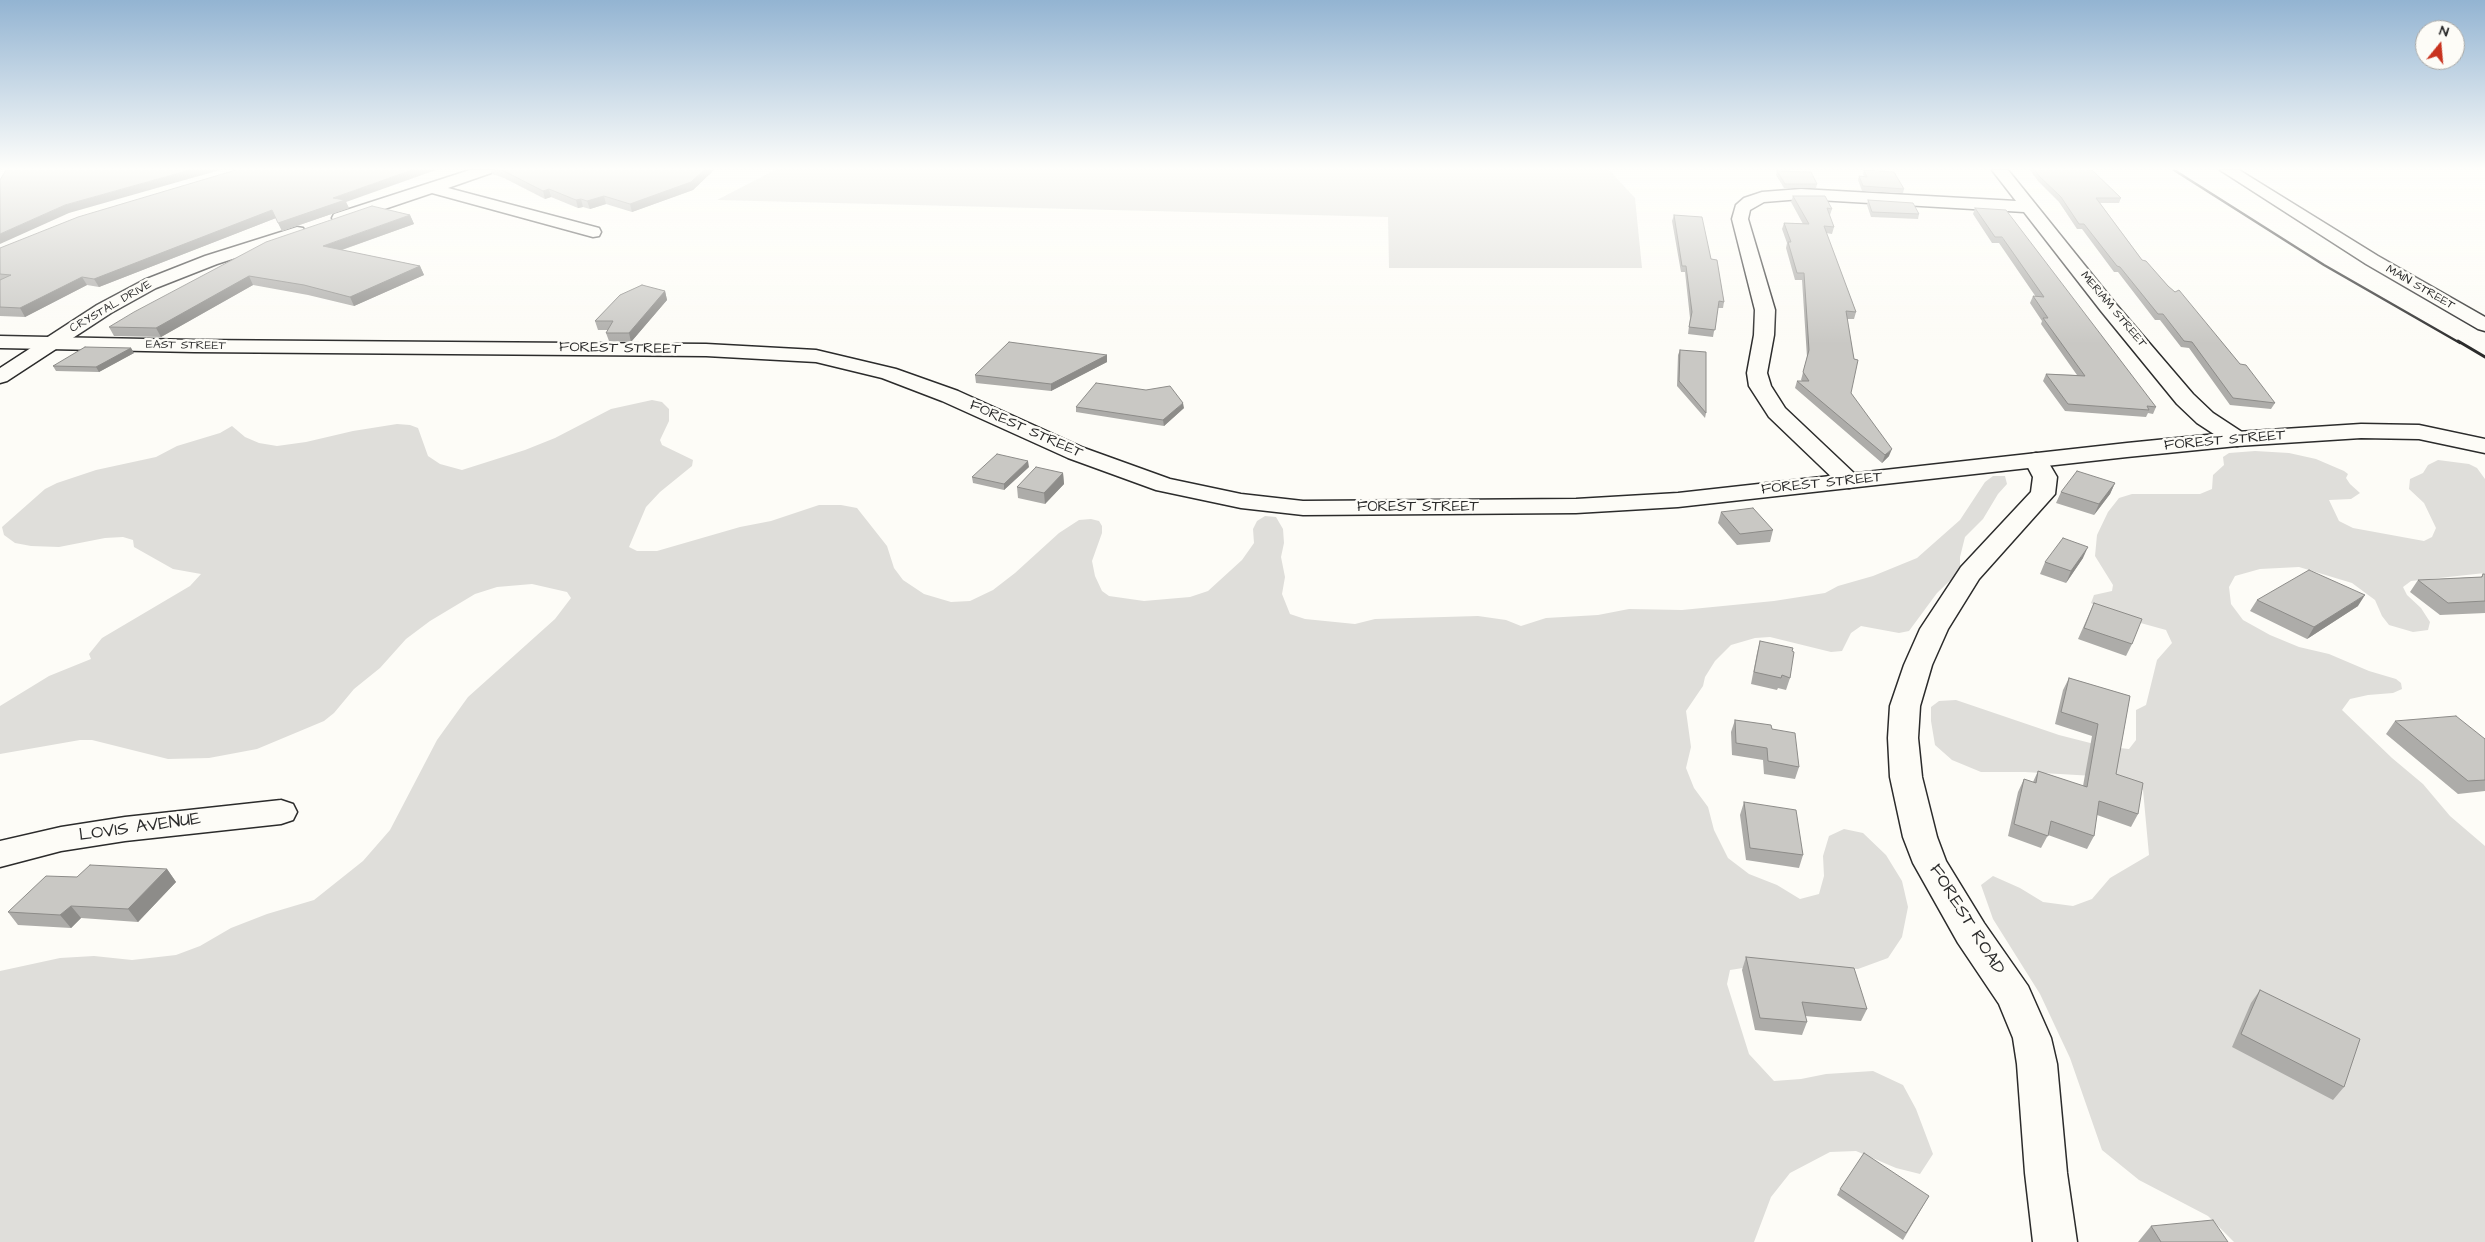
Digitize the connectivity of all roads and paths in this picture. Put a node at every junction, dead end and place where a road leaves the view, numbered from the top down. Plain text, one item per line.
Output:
1 (310, 228) edge
2 (579, 228) edge
3 (1742, 228) edge
4 (2045, 228) edge
5 (2321, 228) edge
6 (594, 232) dead end
7 (2485, 325) edge
8 (0, 342) edge
9 (51, 343) junction
10 (372, 348) joint
11 (0, 377) edge
12 (2237, 439) junction
13 (2485, 446) edge
14 (2036, 460) junction
15 (1849, 481) junction
16 (281, 812) dead end
17 (0, 854) edge
18 (2055, 1242) edge

1 - 9 street, CRYSTAL DRIVE
2 - 6 street
3 - 15 street
4 - 12 street, MERIAM STREET
5 - 7 street, MAIN STREET
8 - 9 street, EAST STREET
9 - 10 street, EAST STREET
9 - 11 street, CRYSTAL DRIVE
10 - 15 street, FOREST STREET
12 - 13 street, FOREST STREET
12 - 14 street, FOREST STREET
14 - 15 street, FOREST STREET
14 - 18 street, FOREST ROAD
16 - 17 street, LOVIS AVENUE

